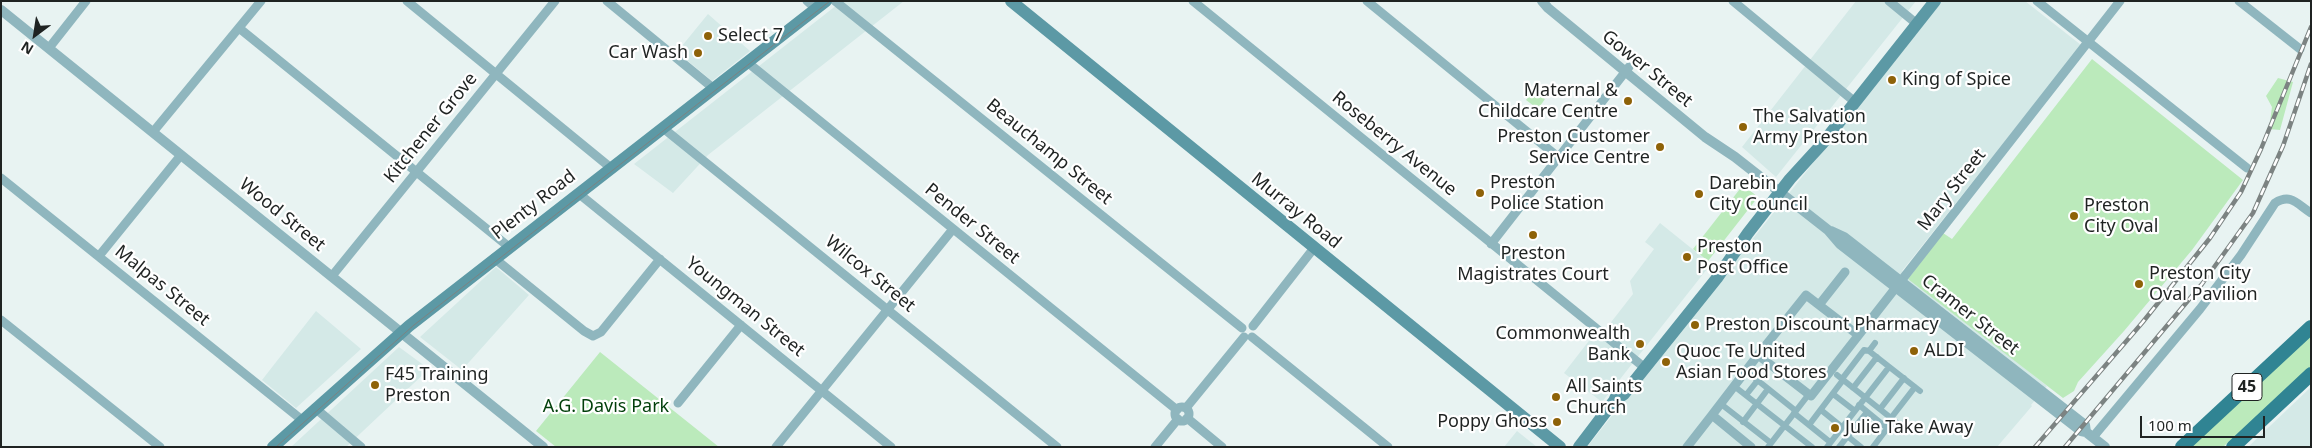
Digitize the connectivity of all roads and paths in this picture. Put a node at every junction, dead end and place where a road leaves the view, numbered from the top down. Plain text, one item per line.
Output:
1 (86, 1) edge
2 (261, 1) edge
3 (407, 1) edge
4 (555, 1) edge
5 (607, 1) edge
6 (835, 1) edge
7 (1011, 1) edge
8 (1193, 1) edge
9 (1367, 1) edge
10 (1542, 1) edge
11 (1547, 1) edge
12 (1733, 1) edge
13 (1889, 1) edge
14 (1927, 1) edge
15 (1935, 1) edge
16 (2038, 1) edge
17 (2120, 1) edge
18 (2239, 1) edge
19 (817, 4) edge
20 (2, 11) edge
21 (1914, 22) junction
22 (240, 28) junction
23 (2088, 42) junction
24 (49, 48) junction
25 (2300, 49) dead end
26 (747, 62) junction
27 (1627, 69) junction
28 (496, 74) junction
29 (714, 88) junction
30 (1853, 100) junction
31 (663, 128) junction
32 (154, 132) junction
33 (181, 155) junction
34 (1558, 158) junction
35 (611, 168) junction
36 (2247, 168) dead end
37 (417, 171) junction
38 (1, 178) edge
39 (1780, 192) junction
40 (578, 193) junction
41 (2311, 213) edge
42 (953, 229) junction
43 (1491, 244) junction
44 (509, 247) junction
45 (1314, 248) junction
46 (99, 256) junction
47 (494, 258) junction
48 (660, 259) junction
49 (1845, 272) dead end
50 (332, 276) junction
51 (1898, 284) junction
52 (1819, 305) junction
53 (888, 310) junction
54 (1, 320) edge
55 (741, 324) junction
56 (2311, 327) edge
57 (402, 332) junction
58 (1246, 334) junction
59 (1858, 336) junction
60 (1875, 343) dead end
61 (1869, 351) junction
62 (1758, 356) junction
63 (1877, 357) junction
64 (1641, 366) junction
65 (1889, 367) junction
66 (1746, 371) junction
67 (2311, 374) edge
68 (1841, 378) junction
69 (1904, 378) junction
70 (1758, 380) junction
71 (1734, 386) junction
72 (1853, 388) junction
73 (1768, 389) junction
74 (821, 390) junction
75 (1809, 394) junction
76 (1833, 394) junction
77 (1746, 395) junction
78 (1865, 398) junction
79 (678, 403) dead end
80 (1720, 404) junction
81 (1757, 404) junction
82 (315, 408) junction
83 (1857, 408) junction
84 (1880, 409) junction
85 (1821, 410) junction
86 (1795, 412) junction
87 (1867, 412) junction
88 (1182, 414) junction
89 (1712, 415) junction
90 (302, 420) junction
91 (1894, 420) junction
92 (1743, 422) junction
93 (1809, 425) junction
94 (1785, 426) junction
95 (1841, 428) junction
96 (1888, 428) junction
97 (2089, 434) junction
98 (1847, 436) junction
99 (1828, 444) edge
100 (1769, 445) edge
101 (1877, 445) edge
102 (160, 447) edge
103 (273, 447) edge
104 (361, 447) edge
105 (543, 447) edge
106 (776, 447) edge
107 (891, 447) edge
108 (1057, 447) edge
109 (1155, 447) edge
110 (1222, 447) edge
111 (1388, 447) edge
112 (1560, 447) edge
113 (1578, 447) edge
114 (1687, 447) edge
115 (1751, 447) edge
116 (1812, 447) edge
117 (1839, 447) edge
118 (1861, 447) edge
119 (2105, 447) edge
120 (2182, 447) edge
121 (2233, 447) edge

1 - 24 street
2 - 22 street
3 - 28 street
4 - 28 street, Kitchener Grove
5 - 29 street
6 - 58 street, Beauchamp Street
7 - 45 main road, Murray Road
8 - 43 street, Roseberry Avenue
9 - 34 street
10 - 27 street, Gower Street
11 - 27 street, Gower Street
12 - 30 street
13 - 21 street
14 - 21 main road
15 - 21 main road
16 - 23 street
17 - 23 street, Mary Street
18 - 25 street
19 - 26 main road, Plenty Road
20 - 24 street, Wood Street
21 - 30 main road
22 - 32 street
22 - 37 street
23 - 36 street
23 - 51 street, Mary Street
24 - 32 street, Wood Street
26 - 29 main road, Plenty Road
26 - 42 street, Pender Street
27 - 34 street
27 - 39 street, Gower Street
28 - 35 street
28 - 37 street, Kitchener Grove
29 - 31 main road, Plenty Road
30 - 39 main road
31 - 35 main road, Plenty Road
31 - 53 street, Wilcox Street
32 - 33 street, Wood Street
33 - 46 street
33 - 50 street, Wood Street
34 - 43 street
35 - 40 main road, Plenty Road
37 - 44 street
37 - 50 street, Kitchener Grove
38 - 46 street, Malpas Street
39 - 51 street, Cramer Street
39 - 64 main road
40 - 44 main road, Plenty Road
40 - 48 street, Youngman Street
41 - 97 street
42 - 53 street
42 - 88 street, Pender Street
43 - 64 street, Roseberry Avenue
44 - 47 main road, Plenty Road
45 - 58 street
45 - 112 main road, Murray Road
46 - 90 street, Malpas Street
47 - 48 street
47 - 57 main road, Plenty Road
48 - 55 street, Youngman Street
49 - 52 street
50 - 57 street, Wood Street
51 - 59 street, Mary Street
51 - 97 street, Cramer Street
52 - 59 street
52 - 62 street
53 - 74 street
53 - 108 street, Wilcox Street
54 - 102 street
55 - 74 street, Youngman Street
55 - 79 street
56 - 120 main road, 45
57 - 82 main road, Plenty Road
57 - 105 street, Wood Street
58 - 88 street
58 - 111 street, Beauchamp Street
59 - 75 street, Mary Street
60 - 61 street
61 - 63 street
61 - 68 street
62 - 66 street
62 - 75 street
63 - 65 street
63 - 72 street
64 - 113 main road
65 - 69 street
65 - 78 street
66 - 70 street
66 - 71 street
67 - 121 main road, 45
68 - 72 street
68 - 76 street
69 - 84 street
69 - 91 street
70 - 73 street
70 - 77 street
71 - 77 street
71 - 80 street
72 - 78 street
73 - 81 street
73 - 86 street
74 - 106 street
74 - 107 street, Youngman Street
75 - 86 street, Mary Street
76 - 83 street
76 - 85 street
77 - 81 street
78 - 83 street
78 - 84 street
80 - 89 street
80 - 92 street
81 - 92 street
81 - 94 street
82 - 90 main road, Plenty Road
82 - 104 street
83 - 87 street
83 - 95 street
84 - 91 street
85 - 93 street
85 - 95 street
86 - 93 street
86 - 94 street, Mary Street
87 - 96 street
87 - 98 street
88 - 109 street
88 - 110 street, Pender Street
89 - 114 street
89 - 115 street
90 - 103 main road, Plenty Road
91 - 96 street
92 - 100 street
93 - 99 street
94 - 100 street, Mary Street
94 - 116 street
95 - 98 street
95 - 99 street
96 - 101 street
97 - 119 street, Cramer Street
98 - 117 street
98 - 118 street

